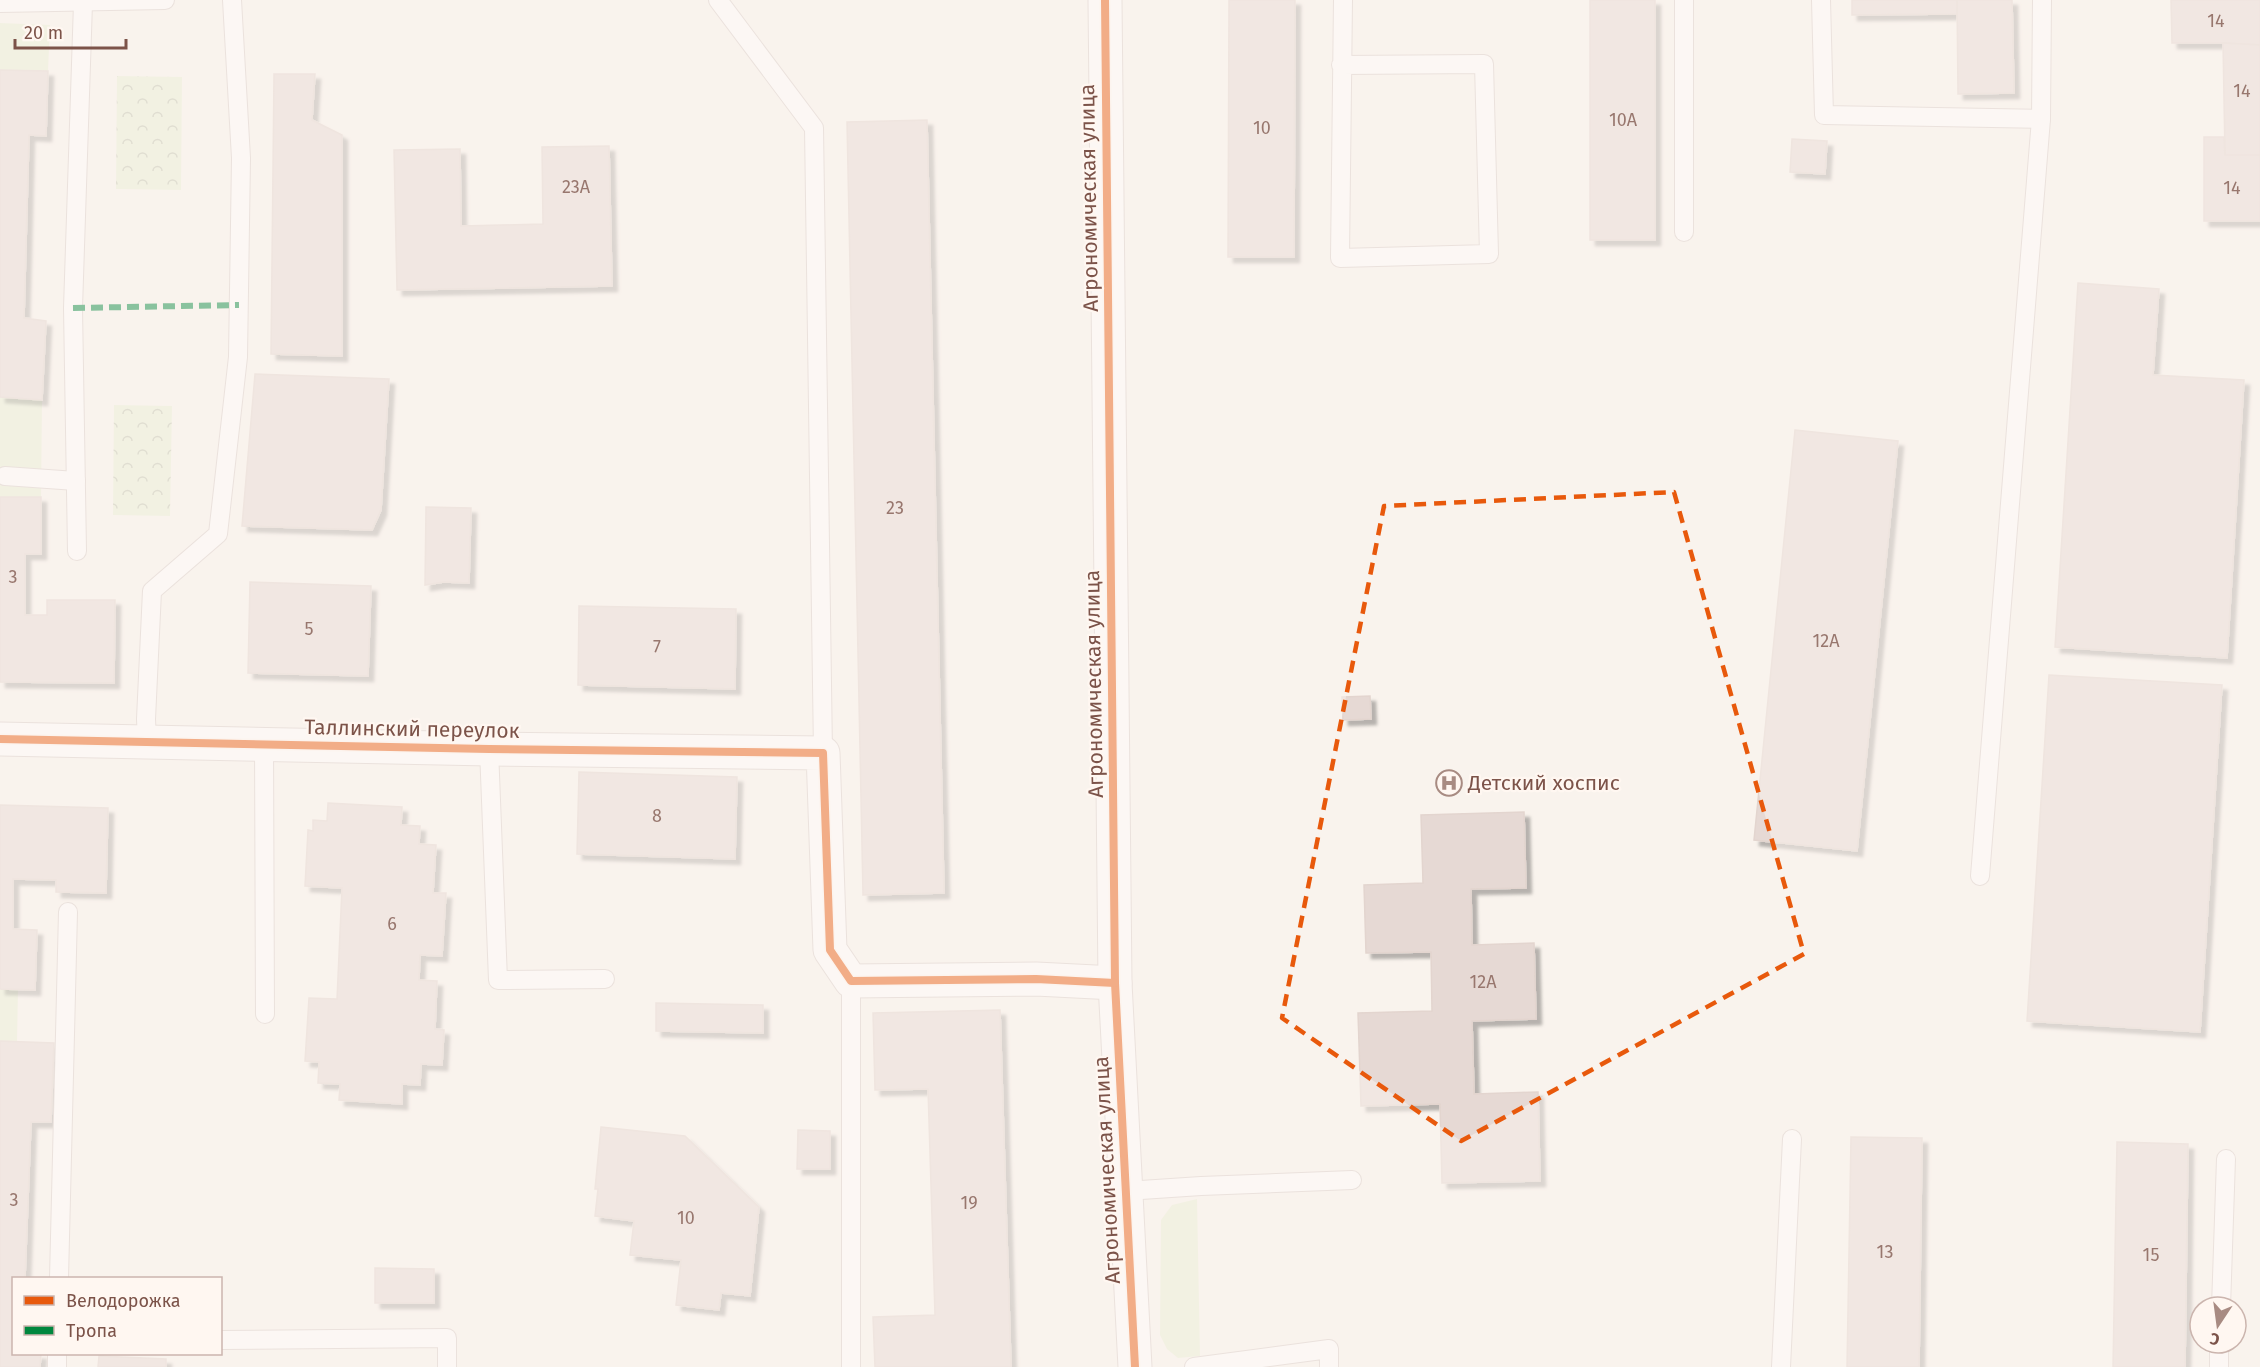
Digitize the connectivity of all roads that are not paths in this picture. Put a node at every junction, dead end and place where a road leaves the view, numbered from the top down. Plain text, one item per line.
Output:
1 (165, 0) edge
2 (232, 0) edge
3 (718, 0) edge
4 (1105, 0) edge
5 (1343, 0) edge
6 (1684, 0) edge
7 (1821, 0) edge
8 (2042, 0) edge
9 (0, 3) edge
10 (84, 3) junction
11 (1341, 65) junction
12 (2041, 119) junction
13 (1684, 232) dead end
14 (5, 476) dead end
15 (76, 481) junction
16 (77, 551) dead end
17 (0, 739) edge
18 (147, 741) junction
19 (264, 744) junction
20 (489, 749) junction
21 (823, 753) junction
22 (1980, 876) dead end
23 (68, 912) dead end
24 (604, 979) dead end
25 (851, 981) junction
26 (1115, 983) junction
27 (265, 1014) dead end
28 (1792, 1139) dead end
29 (2226, 1159) dead end
30 (1352, 1180) dead end
31 (1126, 1191) junction
32 (59, 1277) edge
33 (2221, 1295) edge
34 (222, 1340) edge
35 (447, 1367) edge
36 (850, 1367) edge
37 (1135, 1367) edge
38 (1194, 1367) edge
39 (1329, 1367) edge
40 (1781, 1367) edge

1 - 10 lane
2 - 18 lane
3 - 21 lane
4 - 26 street, Агрономическая улица
5 - 11 lane
6 - 13 lane
7 - 12 lane
8 - 12 lane
9 - 10 lane
10 - 15 lane
11 - 11 lane
12 - 22 lane
14 - 15 lane
15 - 16 lane
17 - 18 street, Таллинский переулок
18 - 19 street, Таллинский переулок
19 - 20 street, Таллинский переулок
19 - 27 lane
20 - 21 street, Таллинский переулок
20 - 24 lane
21 - 25 street
23 - 32 lane
25 - 26 street
25 - 36 lane
26 - 31 street, Агрономическая улица
28 - 40 lane
29 - 33 lane
30 - 31 lane
31 - 37 street, Агрономическая улица
34 - 35 lane
38 - 39 lane

